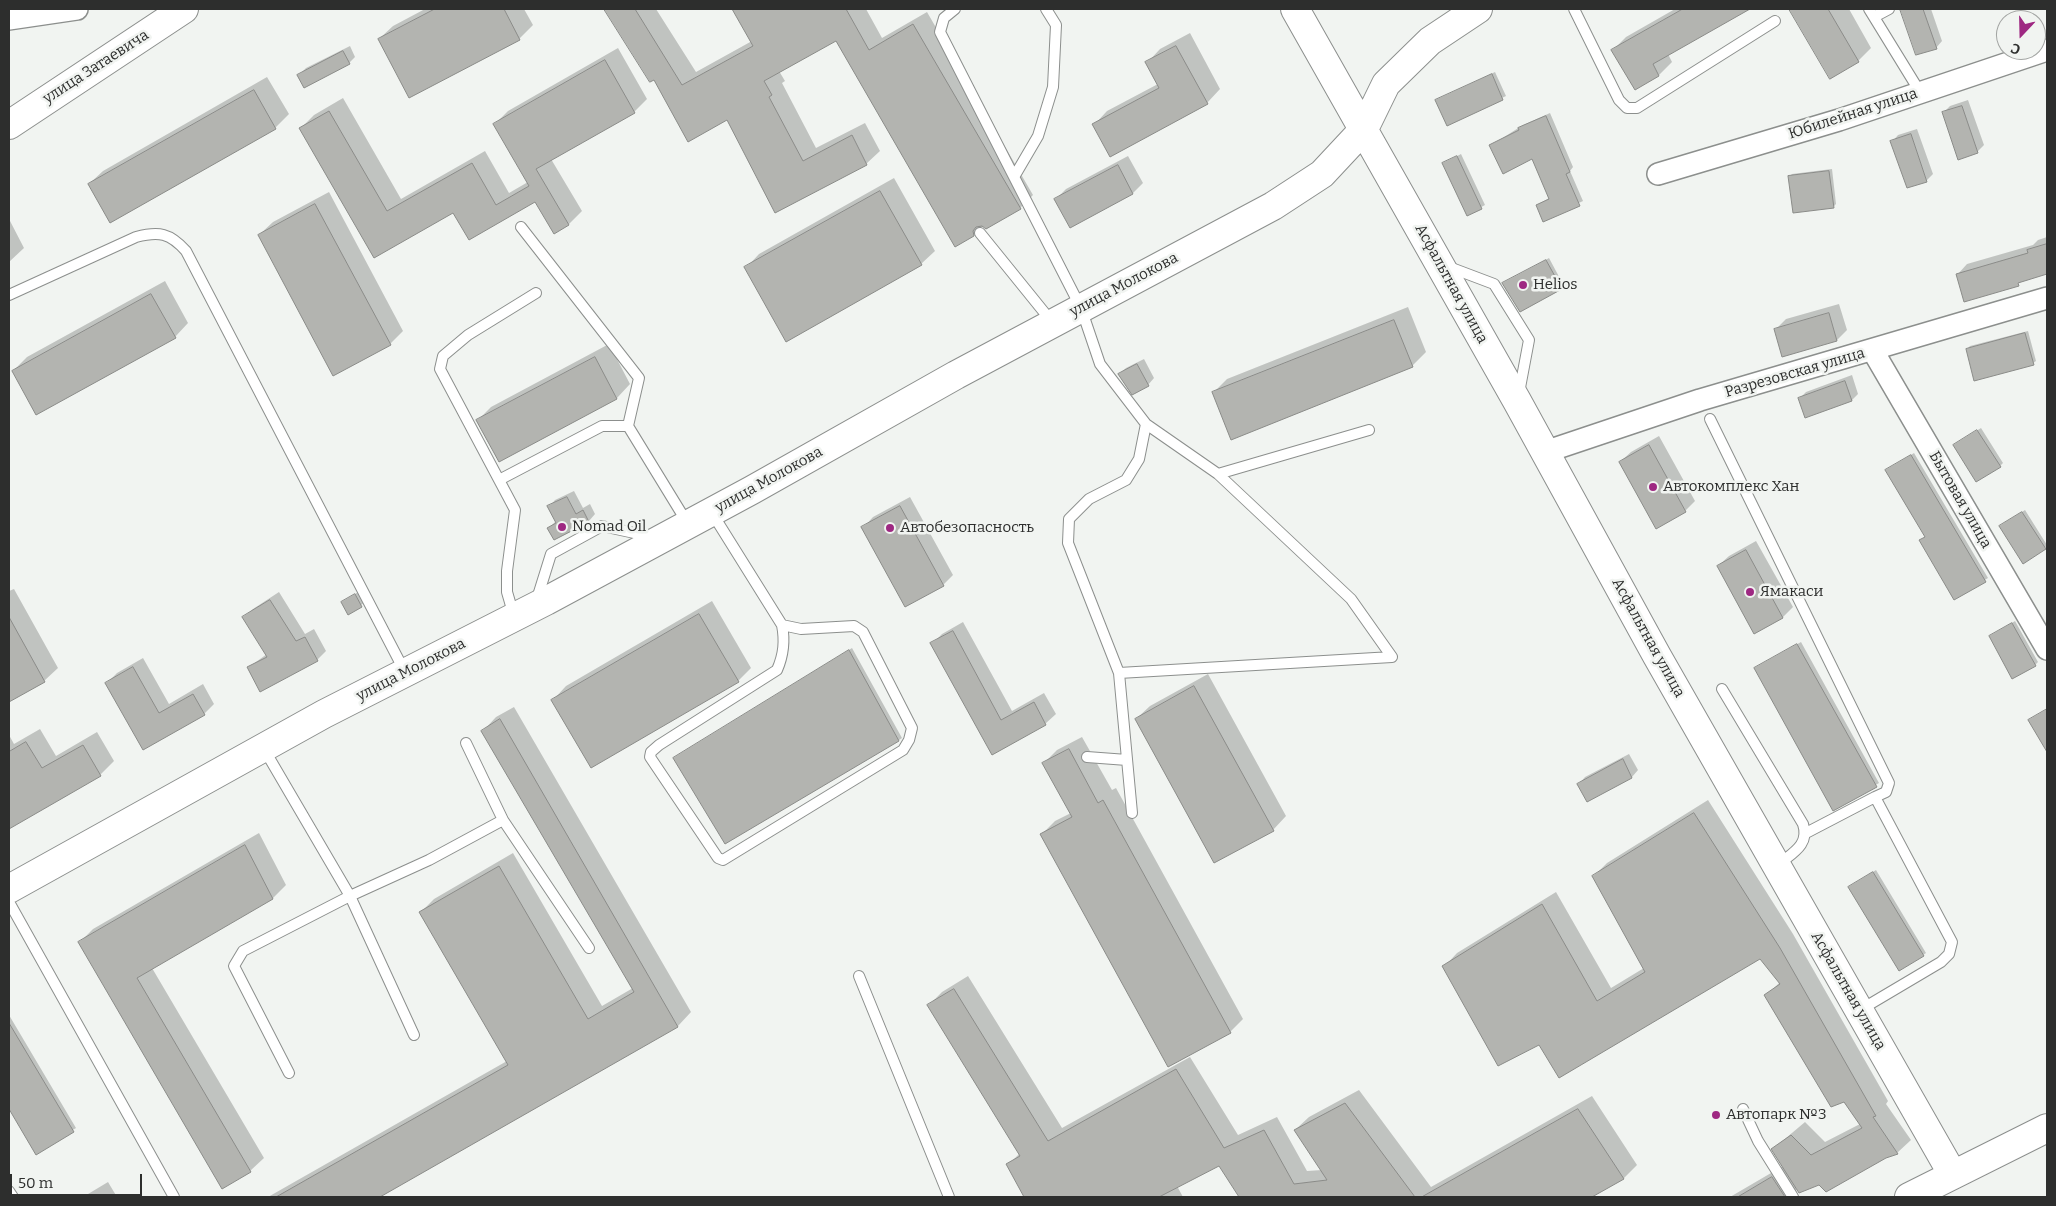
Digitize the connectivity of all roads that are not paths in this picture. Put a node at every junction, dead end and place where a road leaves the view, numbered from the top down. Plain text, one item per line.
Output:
1 (76, 9) edge
2 (184, 9) edge
3 (955, 9) edge
4 (1046, 9) edge
5 (1294, 9) edge
6 (1478, 9) edge
7 (1574, 9) edge
8 (1889, 9) edge
9 (1872, 13) edge
10 (9, 19) edge
11 (1775, 21) dead end
12 (2047, 50) edge
13 (1920, 92) junction
14 (9, 125) edge
15 (1364, 129) junction
16 (1658, 174) dead end
17 (1014, 177) junction
18 (521, 228) dead end
19 (980, 232) dead end
20 (1439, 264) junction
21 (536, 293) dead end
22 (9, 295) edge
23 (2047, 298) edge
24 (1081, 308) junction
25 (1053, 323) junction
26 (1873, 351) junction
27 (1517, 401) junction
28 (1710, 419) dead end
29 (1146, 424) junction
30 (628, 426) junction
31 (1369, 430) dead end
32 (1545, 452) junction
33 (1218, 474) junction
34 (499, 480) junction
35 (700, 518) junction
36 (661, 539) junction
37 (524, 612) junction
38 (782, 625) junction
39 (2047, 650) edge
40 (405, 672) junction
41 (1118, 673) junction
42 (1722, 689) dead end
43 (466, 743) dead end
44 (264, 748) junction
45 (1087, 757) dead end
46 (1127, 760) junction
47 (1876, 797) junction
48 (1132, 813) dead end
49 (503, 820) junction
50 (1806, 833) junction
51 (1777, 866) junction
52 (9, 889) edge
53 (350, 896) junction
54 (9, 902) edge
55 (589, 948) dead end
56 (859, 976) dead end
57 (1859, 1011) junction
58 (414, 1035) dead end
59 (289, 1073) dead end
60 (1743, 1109) dead end
61 (2047, 1128) edge
62 (1953, 1174) junction
63 (9, 1191) edge
64 (12, 1197) edge
65 (174, 1197) edge
66 (949, 1197) edge
67 (1793, 1197) edge
68 (1909, 1197) edge

1 - 10 street
2 - 14 street, улица Затаевича
3 - 17 lane
4 - 17 lane
5 - 15 street, Асфальтная улица
6 - 15 street, улица Молокова
7 - 11 lane
8 - 9 lane
9 - 13 lane
12 - 13 street, Юбилейная улица
13 - 16 street, Юбилейная улица
15 - 20 street, Асфальтная улица
15 - 24 street, улица Молокова
17 - 24 lane
18 - 30 lane
19 - 25 lane
20 - 27 street, Асфальтная улица
20 - 27 lane
21 - 34 lane
22 - 40 lane
23 - 26 street, Разрезовская улица
24 - 25 street, улица Молокова
24 - 29 lane
25 - 35 street, улица Молокова
26 - 32 street, Разрезовская улица
26 - 39 street, Бытовая улица
27 - 32 street, Асфальтная улица
28 - 47 lane
29 - 33 lane
29 - 41 lane
30 - 34 lane
30 - 35 lane
31 - 33 lane
32 - 51 street, Асфальтная улица
33 - 41 lane
34 - 37 lane
35 - 36 street, улица Молокова
35 - 38 lane
36 - 37 street, улица Молокова
36 - 37 lane
37 - 40 street, улица Молокова
38 - 38 lane
40 - 44 street, улица Молокова
41 - 46 lane
42 - 50 lane
43 - 49 lane
44 - 52 street, улица Молокова
44 - 53 lane
45 - 46 lane
46 - 48 lane
47 - 50 lane
47 - 57 lane
49 - 53 lane
49 - 55 lane
50 - 51 lane
51 - 57 street, Асфальтная улица
53 - 58 lane
53 - 59 lane
54 - 65 lane
56 - 66 lane
57 - 62 street, Асфальтная улица
60 - 67 lane
61 - 62 street
62 - 68 street
63 - 64 lane

